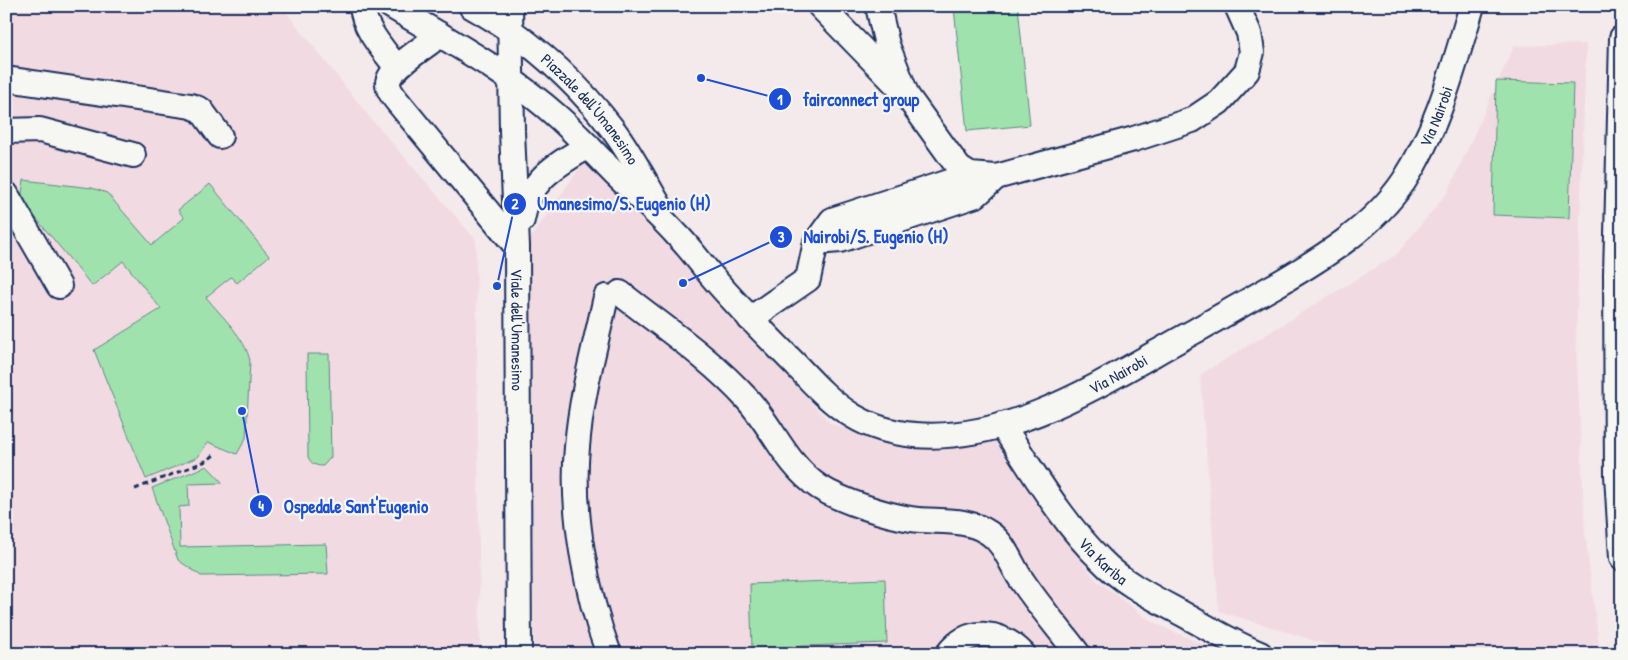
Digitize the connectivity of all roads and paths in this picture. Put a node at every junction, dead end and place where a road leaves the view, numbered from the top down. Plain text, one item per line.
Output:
1 (362, 6) edge
2 (391, 6) edge
3 (471, 6) edge
4 (510, 6) edge
5 (820, 6) edge
6 (878, 6) edge
7 (1237, 6) edge
8 (1472, 6) edge
9 (510, 30) junction
10 (440, 35) junction
11 (1622, 38) edge
12 (397, 68) junction
13 (6, 79) edge
14 (511, 80) junction
15 (907, 96) junction
16 (6, 131) edge
17 (220, 136) dead end
18 (588, 146) junction
19 (133, 155) dead end
20 (970, 175) junction
21 (996, 177) junction
22 (6, 194) edge
23 (676, 234) junction
24 (816, 242) junction
25 (517, 247) junction
26 (60, 286) dead end
27 (750, 319) junction
28 (1619, 414) edge
29 (1002, 425) junction
30 (214, 455) dead end
31 (135, 489) dead end
32 (1622, 558) edge
33 (1252, 652) edge
34 (519, 654) edge
35 (609, 654) edge
36 (948, 654) edge
37 (1023, 654) edge
38 (1078, 654) edge

1 - 12 street
2 - 10 street, Piazzale dell'Umanesimo
3 - 9 street, Piazzale dell'Umanesimo
4 - 9 street, Viale dell'Umanesimo
5 - 15 street
6 - 15 street
7 - 21 street
8 - 29 street, Via Nairobi
9 - 14 street, Viale dell'Umanesimo
9 - 23 street, Piazzale dell'Umanesimo
10 - 12 street
10 - 14 street, Piazzale dell'Umanesimo
11 - 28 street
12 - 25 street
13 - 17 street
14 - 18 street, Piazzale dell'Umanesimo
14 - 25 street, Viale dell'Umanesimo
15 - 20 street
16 - 19 street
18 - 23 street, Piazzale dell'Umanesimo
18 - 25 street, Piazzale dell'Umanesimo
20 - 21 street
20 - 24 street
21 - 24 street
22 - 26 street
23 - 27 street, Via Nairobi
24 - 27 street
25 - 34 street, Viale dell'Umanesimo
27 - 29 street, Via Nairobi
28 - 32 street
29 - 33 street, Via Kariba
30 - 31 path
35 - 38 street
36 - 37 street

